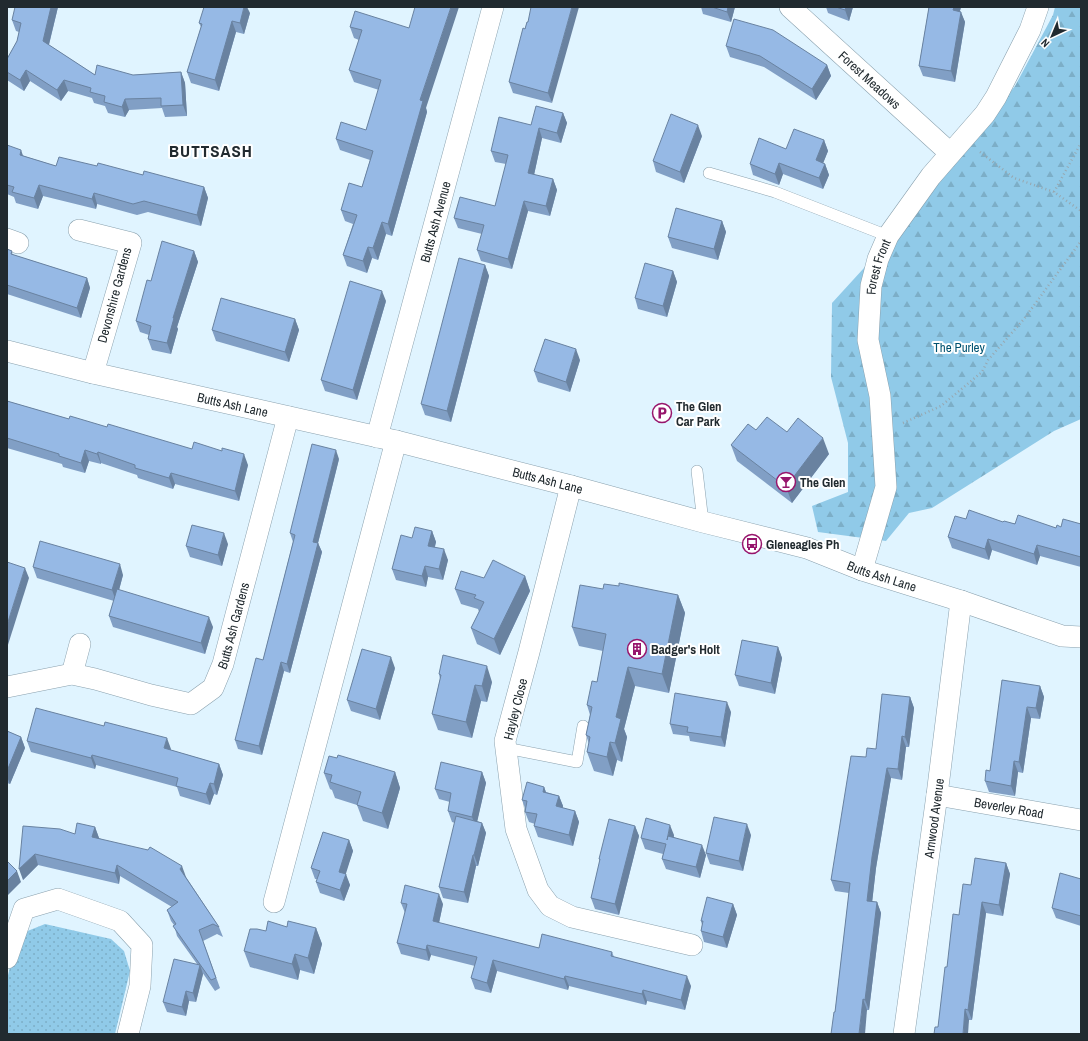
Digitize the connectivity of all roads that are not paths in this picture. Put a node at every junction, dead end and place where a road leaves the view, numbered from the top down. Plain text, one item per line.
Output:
1 (493, 7) edge
2 (790, 7) edge
3 (1038, 7) edge
4 (957, 146) junction
5 (709, 173) dead end
6 (79, 230) dead end
7 (888, 236) junction
8 (7, 351) edge
9 (93, 373) junction
10 (288, 417) junction
11 (386, 439) junction
12 (697, 471) dead end
13 (571, 486) junction
14 (703, 522) junction
15 (862, 570) junction
16 (960, 601) junction
17 (1081, 637) edge
18 (80, 644) dead end
19 (72, 674) junction
20 (7, 687) edge
21 (583, 726) dead end
22 (506, 748) junction
23 (937, 795) junction
24 (1081, 820) edge
25 (274, 902) dead end
26 (692, 945) dead end
27 (7, 958) edge
28 (128, 1034) edge
29 (904, 1034) edge

1 - 11 street, Butts Ash Avenue
2 - 4 street, Forest Meadows
3 - 4 street, Forest Front
4 - 7 street, Forest Front
5 - 7 lane
6 - 9 street, Devonshire Gardens
7 - 15 street, Forest Front
8 - 9 street, Butts Ash Lane
9 - 10 street, Butts Ash Lane
10 - 11 street, Butts Ash Lane
10 - 19 street, Butts Ash Gardens
11 - 13 street, Butts Ash Lane
11 - 25 street, Butts Ash Avenue
12 - 14 lane
13 - 14 street, Butts Ash Lane
13 - 22 street, Hayley Close
14 - 15 street, Butts Ash Lane
15 - 16 street, Butts Ash Lane
16 - 17 street, Butts Ash Lane
16 - 23 street, Arnwood Avenue
18 - 19 street
19 - 20 street, Butts Ash Gardens
21 - 22 lane
22 - 26 street, Hayley Close
23 - 24 street, Beverley Road
23 - 29 street, Arnwood Avenue
27 - 28 street

